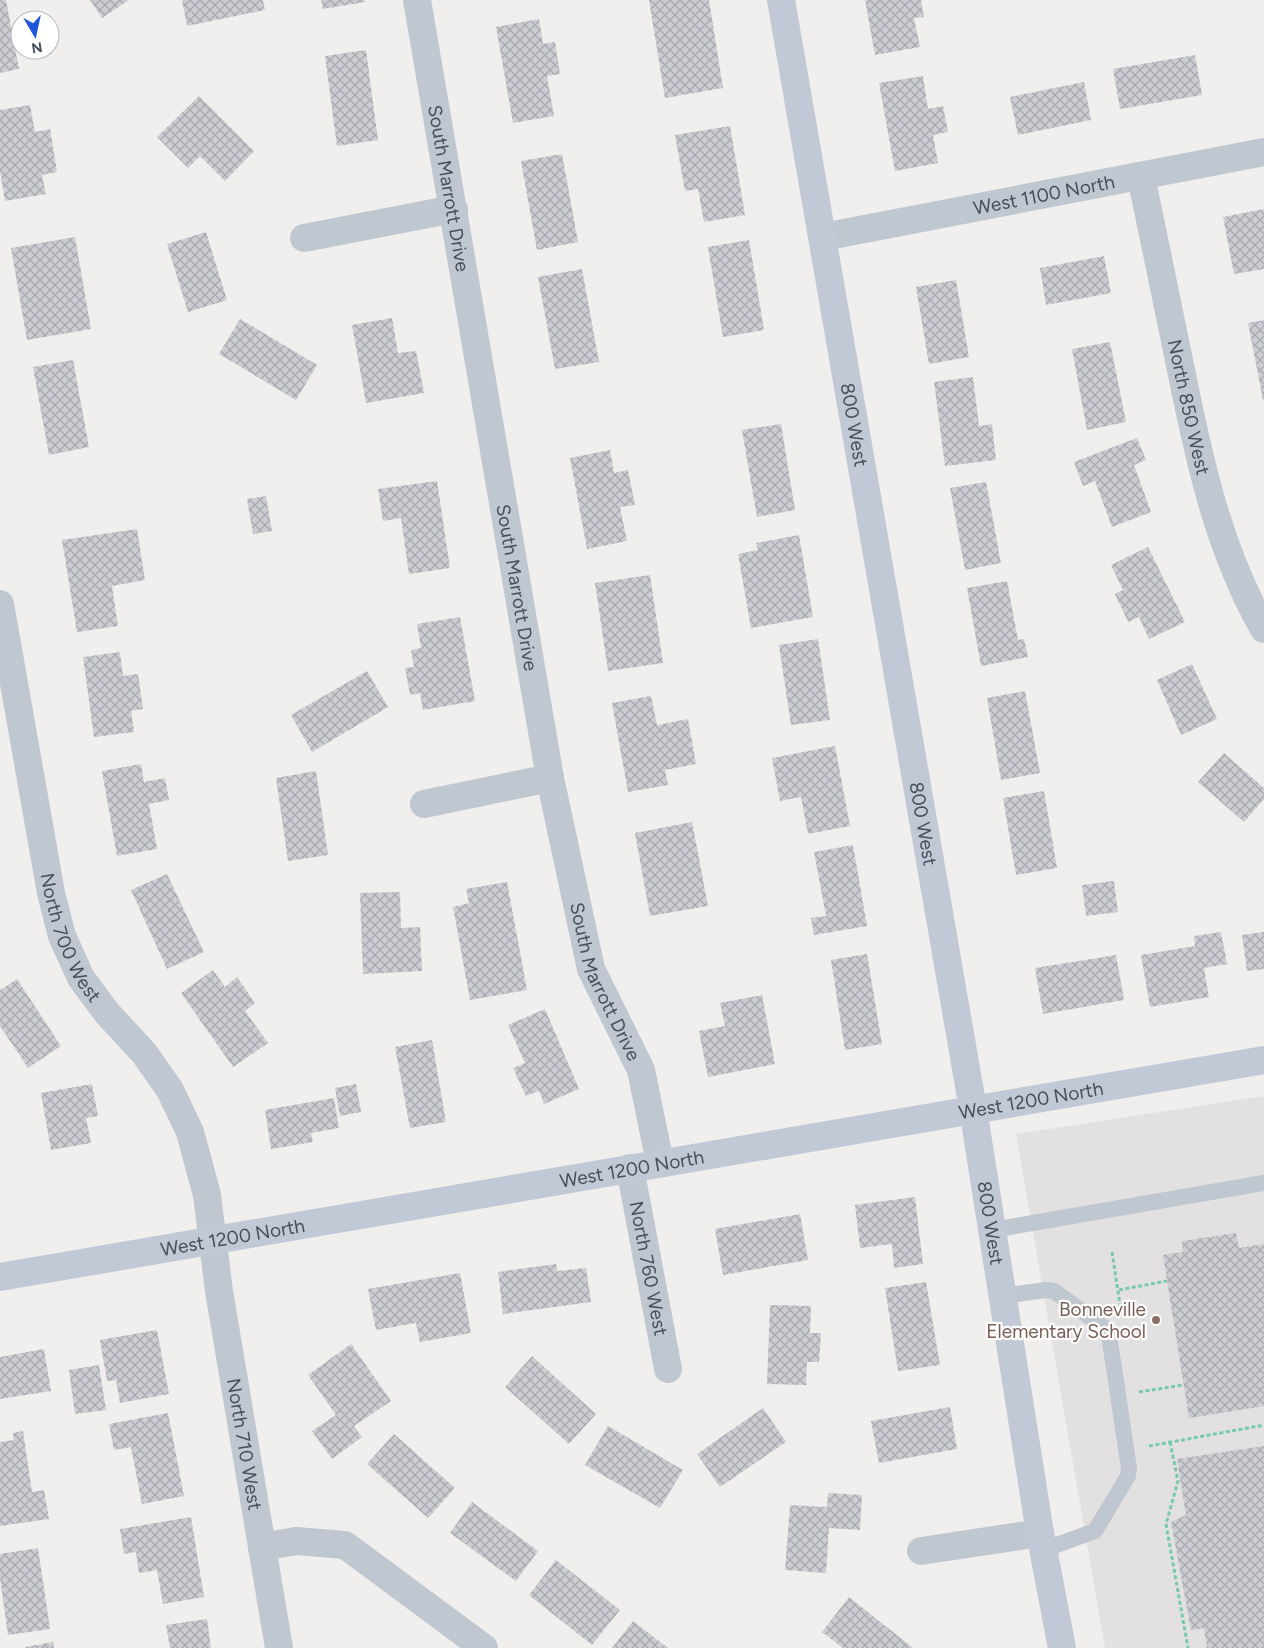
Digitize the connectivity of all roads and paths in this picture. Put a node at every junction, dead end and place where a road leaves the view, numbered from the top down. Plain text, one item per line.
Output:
1 (417, 0) edge
2 (782, 0) edge
3 (1264, 152) edge
4 (1141, 176) junction
5 (454, 209) junction
6 (823, 237) junction
7 (304, 238) dead end
8 (0, 604) edge
9 (1264, 629) edge
10 (9, 707) edge
11 (550, 778) junction
12 (424, 804) dead end
13 (1264, 1060) edge
14 (972, 1109) junction
15 (660, 1163) junction
16 (630, 1168) junction
17 (1264, 1183) edge
18 (992, 1230) junction
19 (214, 1240) junction
20 (1112, 1252) dead end
21 (0, 1277) edge
22 (1167, 1281) dead end
23 (1119, 1290) junction
24 (1002, 1296) junction
25 (1122, 1319) dead end
26 (668, 1368) dead end
27 (1183, 1385) dead end
28 (1136, 1393) dead end
29 (1264, 1426) edge
30 (1170, 1442) junction
31 (1145, 1447) dead end
32 (1042, 1541) junction
33 (262, 1547) junction
34 (921, 1552) dead end
35 (280, 1648) edge
36 (484, 1648) edge
37 (1062, 1648) edge
38 (1188, 1648) edge

1 - 5 street, South Marrott Drive
2 - 6 street, 800 West
3 - 4 street, West 1100 North
4 - 6 street, West 1100 North
4 - 9 street, North 850 West
5 - 7 street
5 - 11 street, South Marrott Drive
6 - 14 street, 800 West
8 - 10 street, North 700 West
10 - 19 street, North 700 West
11 - 12 street
11 - 15 street, South Marrott Drive
13 - 14 street, West 1200 North
14 - 15 street, West 1200 North
14 - 18 street, 800 West
15 - 16 street, West 1200 North
16 - 19 street, West 1200 North
16 - 26 street, North 760 West
17 - 18 lane
18 - 24 street, 800 West
19 - 21 street, West 1200 North
19 - 33 street, North 710 West
20 - 23 path
22 - 23 path
23 - 25 path
24 - 32 street, 800 West
24 - 32 lane
27 - 28 path
29 - 30 path
30 - 31 path
30 - 38 path
32 - 34 street
32 - 37 street, 800 West
33 - 35 street, North 710 West
33 - 36 street

